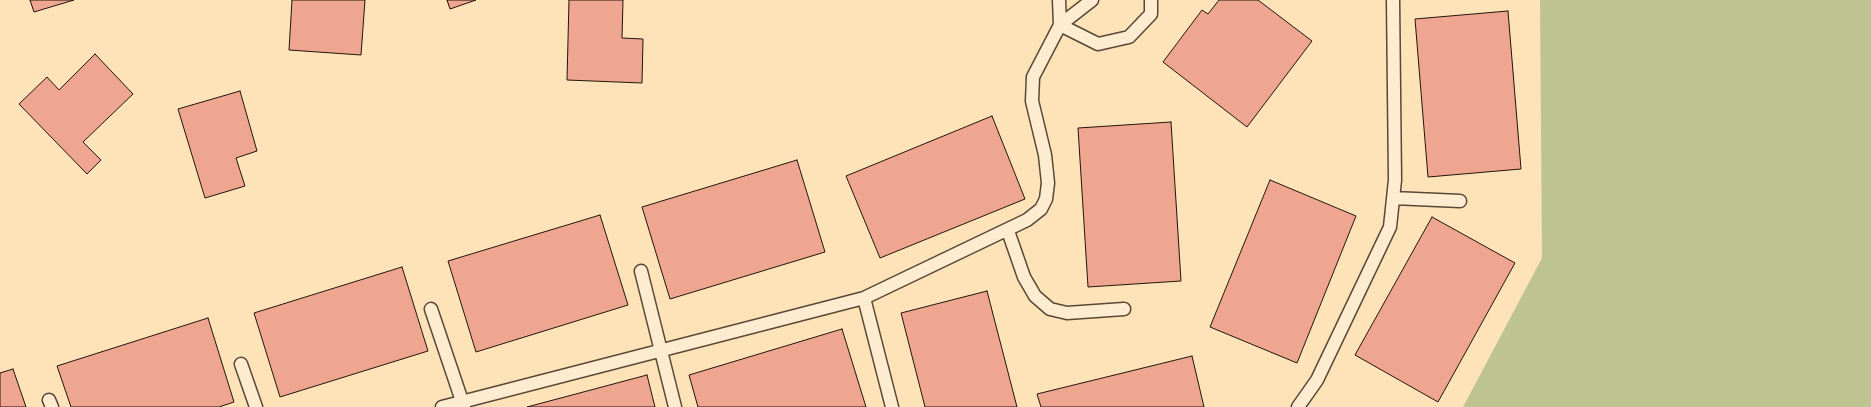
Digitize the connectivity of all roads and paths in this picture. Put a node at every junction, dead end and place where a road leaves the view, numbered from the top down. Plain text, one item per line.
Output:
1 (1060, 0) edge
2 (1092, 0) edge
3 (1151, 0) edge
4 (1393, 0) edge
5 (1060, 26) junction
6 (1393, 198) junction
7 (1460, 201) dead end
8 (1008, 231) junction
9 (641, 271) dead end
10 (864, 298) junction
11 (431, 309) dead end
12 (1124, 309) dead end
13 (661, 351) junction
14 (241, 364) dead end
15 (464, 404) edge
16 (256, 407) edge
17 (442, 407) edge
18 (675, 407) edge
19 (892, 407) edge
20 (1298, 407) edge

1 - 5 lane
2 - 5 lane
3 - 5 lane
4 - 6 lane
5 - 8 lane
6 - 7 lane
6 - 20 lane
8 - 10 lane
8 - 12 lane
9 - 13 lane
10 - 13 lane
10 - 19 lane
11 - 15 lane
13 - 15 lane
13 - 18 lane
14 - 16 lane
15 - 17 lane

